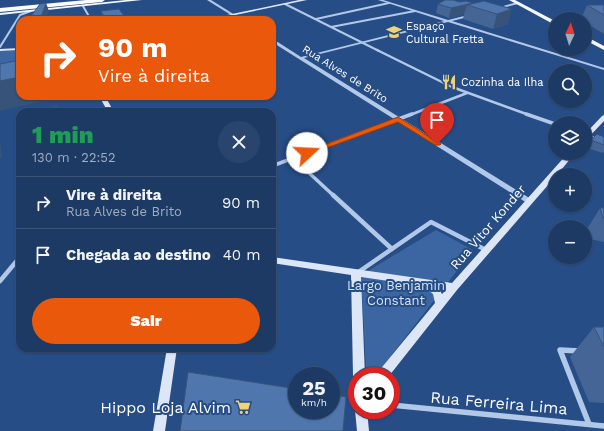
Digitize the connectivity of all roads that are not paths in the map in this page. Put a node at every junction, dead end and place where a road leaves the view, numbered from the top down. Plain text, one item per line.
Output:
1 (58, 0) edge
2 (102, 0) edge
3 (140, 0) edge
4 (209, 0) edge
5 (305, 0) edge
6 (380, 0) edge
7 (511, 0) edge
8 (518, 2) edge
9 (28, 3) junction
10 (389, 3) junction
11 (84, 4) junction
12 (285, 4) junction
13 (0, 5) edge
14 (11, 9) junction
15 (0, 10) edge
16 (31, 11) junction
17 (415, 11) junction
18 (488, 11) edge
19 (0, 14) edge
20 (232, 14) junction
21 (472, 15) edge
22 (548, 15) edge
23 (19, 16) edge
24 (89, 16) edge
25 (223, 16) edge
26 (235, 16) edge
27 (548, 19) edge
28 (316, 20) junction
29 (450, 21) junction
30 (16, 22) edge
31 (330, 27) junction
32 (592, 37) edge
33 (276, 42) edge
34 (592, 42) edge
35 (363, 43) junction
36 (604, 43) edge
37 (604, 48) edge
38 (0, 49) edge
39 (16, 49) edge
40 (301, 58) junction
41 (604, 69) edge
42 (467, 93) junction
43 (604, 117) edge
44 (398, 119) junction
45 (548, 122) edge
46 (592, 130) edge
47 (592, 138) edge
48 (604, 142) edge
49 (293, 158) junction
50 (566, 160) edge
51 (276, 164) edge
52 (529, 201) junction
53 (392, 249) junction
54 (486, 250) junction
55 (276, 261) edge
56 (16, 262) edge
57 (356, 273) junction
58 (0, 281) edge
59 (426, 283) junction
60 (454, 287) junction
61 (440, 304) junction
62 (171, 352) edge
63 (589, 352) dead end
64 (360, 367) edge
65 (389, 367) edge
66 (400, 406) edge
67 (362, 419) edge
68 (589, 424) junction
69 (604, 426) edge
70 (159, 431) edge
71 (363, 431) edge

1 - 9 highway
2 - 11 highway
3 - 11 main road
4 - 20 street
5 - 12 main road
6 - 10 street
7 - 8 main road
8 - 18 street
8 - 22 main road
8 - 27 main road
9 - 13 highway
9 - 14 highway
10 - 17 street
10 - 28 street
11 - 14 highway
11 - 16 highway
11 - 24 street
12 - 20 main road
12 - 28 street
14 - 15 highway
16 - 19 main road
16 - 23 street
17 - 29 street
17 - 31 street
20 - 25 main road
20 - 26 street
21 - 29 street
28 - 31 street
29 - 35 street
29 - 41 street
30 - 38 street
31 - 35 street
32 - 36 main road
33 - 40 street, Rua Alves de Brito
34 - 37 main road
35 - 40 street
35 - 42 street
38 - 39 main road
40 - 44 street, Rua Alves de Brito
42 - 44 street
42 - 45 street
43 - 46 main road
44 - 49 street
44 - 52 street, Rua Alves de Brito
47 - 48 street
49 - 51 street
49 - 53 street
50 - 52 main road, Rua Vitor Konder
52 - 54 main road, Rua Vitor Konder
53 - 54 street
53 - 57 street
54 - 60 main road, Rua Vitor Konder
55 - 57 main road
56 - 58 street
57 - 59 main road
57 - 64 main road
59 - 60 main road
59 - 61 main road
60 - 61 main road, Rua Vitor Konder
61 - 65 main road, Rua Vitor Konder
62 - 70 main road
63 - 68 street
66 - 68 street, Rua Ferreira Lima
67 - 71 main road
68 - 69 street, Rua Ferreira Lima

